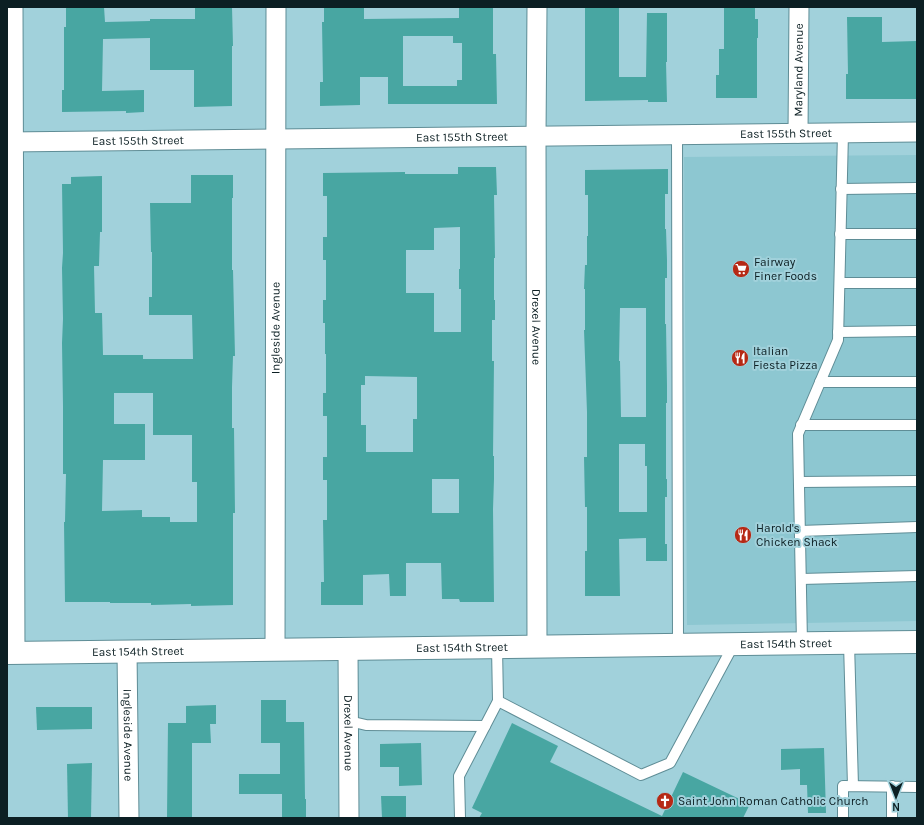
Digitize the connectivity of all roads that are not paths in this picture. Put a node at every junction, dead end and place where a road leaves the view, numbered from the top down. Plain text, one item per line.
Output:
1 (13, 7) edge
2 (276, 7) edge
3 (537, 7) edge
4 (799, 7) edge
5 (917, 132) edge
6 (798, 133) junction
7 (843, 133) junction
8 (677, 135) junction
9 (536, 136) junction
10 (276, 139) junction
11 (10, 142) edge
12 (841, 188) junction
13 (917, 188) edge
14 (840, 234) junction
15 (917, 234) edge
16 (840, 283) junction
17 (917, 283) edge
18 (917, 331) edge
19 (838, 332) junction
20 (820, 382) junction
21 (917, 382) edge
22 (801, 425) junction
23 (917, 425) edge
24 (917, 481) edge
25 (799, 482) junction
26 (917, 528) edge
27 (800, 531) junction
28 (917, 576) edge
29 (801, 579) junction
30 (917, 642) edge
31 (802, 643) junction
32 (849, 643) junction
33 (734, 644) junction
34 (678, 645) junction
35 (497, 647) junction
36 (538, 647) junction
37 (348, 649) junction
38 (275, 650) junction
39 (127, 652) junction
40 (11, 653) edge
41 (498, 701) junction
42 (349, 721) junction
43 (485, 726) junction
44 (853, 786) junction
45 (892, 786) junction
46 (917, 787) edge
47 (129, 818) edge
48 (349, 818) edge
49 (460, 818) edge
50 (842, 818) edge
51 (892, 818) edge

1 - 11 street
2 - 10 street, Ingleside Avenue
3 - 9 street, Drexel Avenue
4 - 6 street, Maryland Avenue
5 - 7 street, East 155th Street
6 - 7 street, East 155th Street
6 - 8 street, East 155th Street
7 - 12 lane
8 - 9 street, East 155th Street
8 - 34 lane
9 - 10 street, East 155th Street
9 - 36 street, Drexel Avenue
10 - 11 street, East 155th Street
10 - 38 street, Ingleside Avenue
11 - 40 street
12 - 13 lane
12 - 14 lane
14 - 15 lane
14 - 16 lane
16 - 17 lane
16 - 19 lane
18 - 19 lane
19 - 20 lane
20 - 21 lane
20 - 22 lane
22 - 23 lane
22 - 25 lane
24 - 25 lane
25 - 27 lane
26 - 27 lane
27 - 29 lane
28 - 29 lane
29 - 31 lane
30 - 32 street, East 154th Street
31 - 32 street, East 154th Street
31 - 33 street, East 154th Street
32 - 44 lane
33 - 34 street, East 154th Street
33 - 41 lane
34 - 36 street, East 154th Street
35 - 36 street, East 154th Street
35 - 37 street, East 154th Street
35 - 41 lane
37 - 38 street, East 154th Street
37 - 42 street, Drexel Avenue
38 - 39 street, East 154th Street
39 - 40 street, East 154th Street
39 - 47 street, Ingleside Avenue
41 - 43 lane
42 - 43 lane
42 - 48 street, Drexel Avenue
43 - 49 lane
44 - 45 lane
44 - 50 lane
45 - 46 lane
45 - 51 lane

